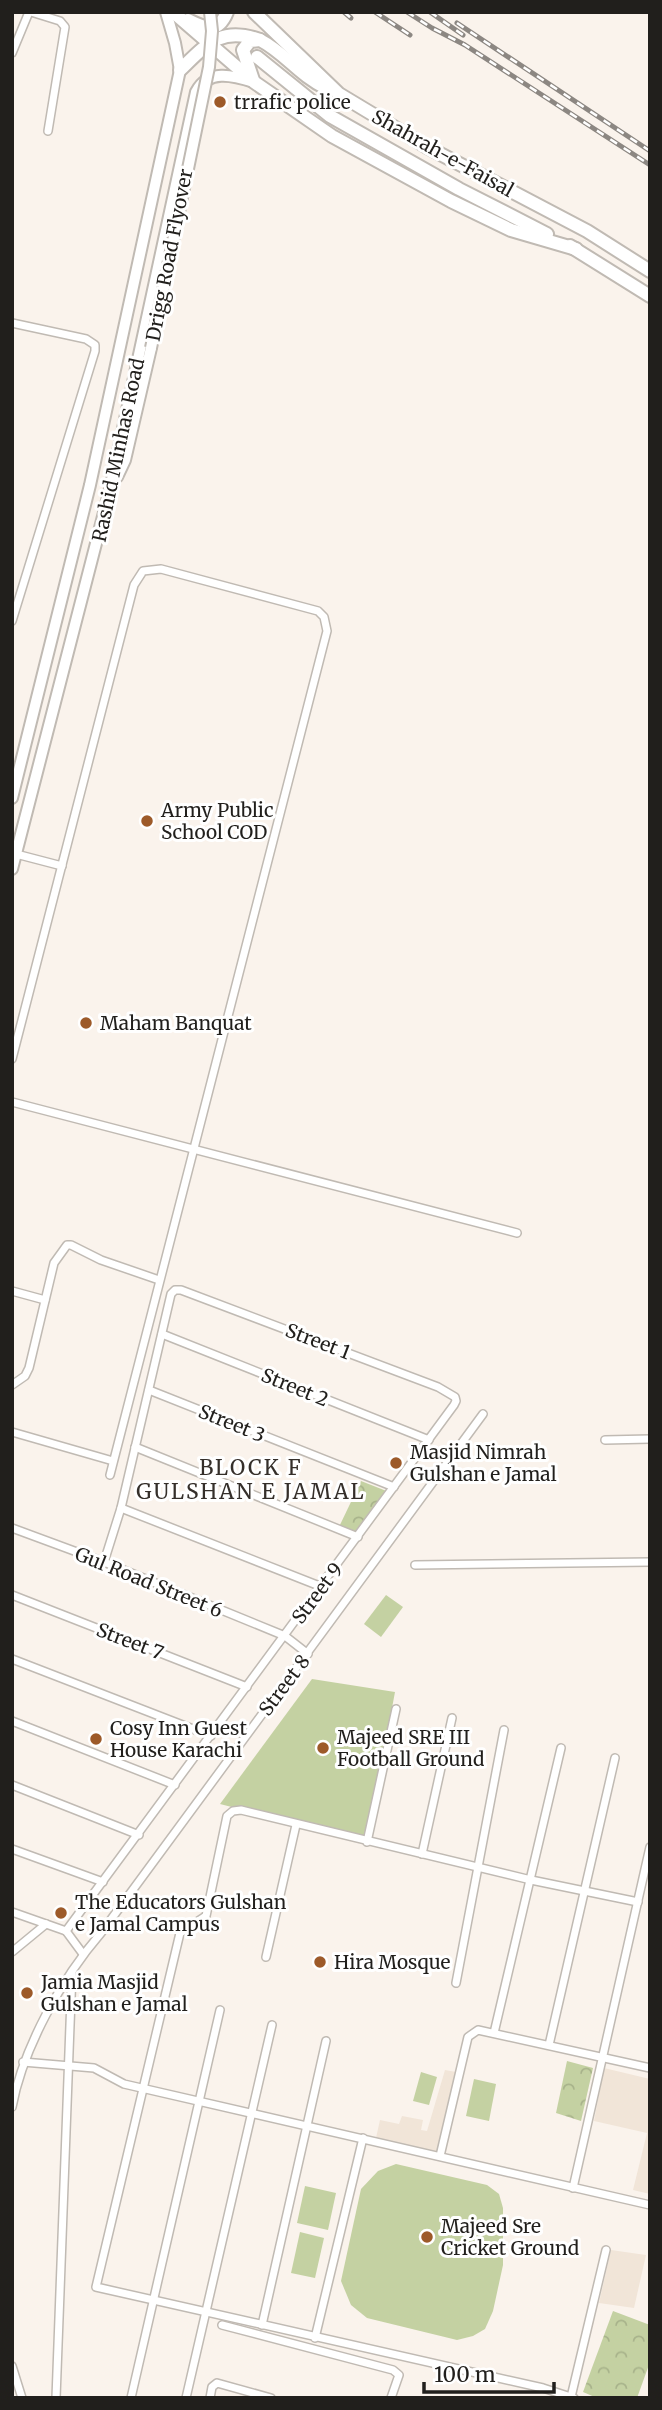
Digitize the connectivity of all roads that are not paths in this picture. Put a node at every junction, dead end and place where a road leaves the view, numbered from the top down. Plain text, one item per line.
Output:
1 (30, 12) edge
2 (210, 12) edge
3 (227, 12) edge
4 (254, 12) edge
5 (172, 13) edge
6 (260, 40) junction
7 (209, 44) junction
8 (12, 53) edge
9 (257, 57) dead end
10 (180, 70) junction
11 (254, 82) junction
12 (339, 94) junction
13 (48, 131) dead end
14 (576, 248) junction
15 (650, 271) edge
16 (650, 296) edge
17 (12, 323) edge
18 (109, 493) junction
19 (12, 621) edge
20 (12, 798) edge
21 (16, 854) junction
22 (62, 866) junction
23 (12, 869) edge
24 (12, 1059) edge
25 (12, 1102) edge
26 (195, 1148) junction
27 (517, 1233) dead end
28 (159, 1280) junction
29 (12, 1291) edge
30 (46, 1300) junction
31 (162, 1335) junction
32 (12, 1385) edge
33 (149, 1390) junction
34 (456, 1401) joint
35 (483, 1414) dead end
36 (12, 1432) edge
37 (650, 1439) edge
38 (429, 1440) junction
39 (605, 1440) dead end
40 (135, 1447) junction
41 (113, 1461) junction
42 (110, 1475) dead end
43 (394, 1487) junction
44 (121, 1507) junction
45 (12, 1528) edge
46 (358, 1537) junction
47 (104, 1562) junction
48 (650, 1562) edge
49 (415, 1565) dead end
50 (322, 1587) junction
51 (12, 1595) edge
52 (285, 1636) junction
53 (308, 1654) junction
54 (12, 1659) edge
55 (247, 1687) junction
56 (396, 1709) dead end
57 (452, 1718) dead end
58 (12, 1721) edge
59 (504, 1730) dead end
60 (211, 1735) junction
61 (561, 1748) dead end
62 (615, 1758) dead end
63 (12, 1785) edge
64 (175, 1785) junction
65 (296, 1825) junction
66 (139, 1835) junction
67 (367, 1842) junction
68 (650, 1847) edge
69 (12, 1849) edge
70 (422, 1854) junction
71 (478, 1867) junction
72 (531, 1880) junction
73 (103, 1882) junction
74 (586, 1891) junction
75 (638, 1902) junction
76 (12, 1912) edge
77 (46, 1924) junction
78 (66, 1931) junction
79 (12, 1952) edge
80 (83, 1954) junction
81 (266, 1957) dead end
82 (72, 1968) junction
83 (456, 1983) dead end
84 (220, 2010) dead end
85 (272, 2025) dead end
86 (494, 2033) junction
87 (326, 2041) dead end
88 (549, 2045) junction
89 (604, 2057) junction
90 (23, 2062) junction
91 (69, 2065) junction
92 (650, 2068) edge
93 (144, 2088) junction
94 (198, 2101) junction
95 (12, 2107) edge
96 (253, 2113) junction
97 (308, 2125) junction
98 (363, 2138) junction
99 (440, 2157) junction
100 (573, 2188) junction
101 (650, 2205) edge
102 (606, 2250) dead end
103 (153, 2299) junction
104 (206, 2311) junction
105 (222, 2325) dead end
106 (262, 2325) junction
107 (315, 2338) junction
108 (12, 2366) edge
109 (572, 2397) edge
110 (22, 2398) edge
111 (56, 2398) edge
112 (131, 2398) edge
113 (186, 2398) edge
114 (210, 2398) edge
115 (271, 2398) edge
116 (391, 2398) edge

1 - 8 street
1 - 13 street
2 - 18 main road, Drigg Road Flyover, bridge
3 - 5 highway
4 - 12 highway, Shahrah-e-Faisal
5 - 7 highway
5 - 10 main road
6 - 7 highway
6 - 11 highway
6 - 12 highway
7 - 10 highway
7 - 11 highway
9 - 14 highway
10 - 20 main road, Rashid Minhas Road
11 - 14 highway
11 - 18 main road, Rashid Minhas Road
12 - 15 highway, Shahrah-e-Faisal
14 - 16 highway
17 - 19 street
18 - 21 main road, Rashid Minhas Road
21 - 22 street
21 - 23 main road, Rashid Minhas Road
22 - 24 street
22 - 26 street
25 - 26 street
26 - 27 street
26 - 28 street
28 - 30 street
28 - 41 street
29 - 30 street
30 - 32 street
31 - 33 street
31 - 34 street, Street 1
31 - 38 street, Street 2
33 - 40 street
33 - 43 street, Street 3
34 - 38 street, Street 9
35 - 53 street, Street 8
36 - 41 street
37 - 39 street
38 - 43 street, Street 9
40 - 44 street
40 - 46 street
41 - 42 street
43 - 46 street, Street 9
44 - 47 street
44 - 50 street
45 - 47 street, Gul Road Street 6
46 - 50 street, Street 9
47 - 52 street, Gul Road Street 6
48 - 49 street
50 - 52 street, Street 9
51 - 55 street, Street 7
52 - 53 street, Gul Road Street 6
52 - 55 street, Street 9
53 - 80 street, Street 8
54 - 60 street
55 - 60 street, Street 9
56 - 67 street
57 - 70 street
58 - 64 street
59 - 71 street
60 - 64 street, Street 9
61 - 72 street
62 - 74 street
63 - 66 street
64 - 66 street, Street 9
65 - 67 street
65 - 81 street
65 - 93 street
66 - 73 street, Street 9
67 - 70 street
68 - 75 street
69 - 73 street
70 - 71 street
71 - 72 street
71 - 83 street
72 - 74 street
72 - 86 street
73 - 78 street, Street 9
74 - 75 street
74 - 88 street
75 - 89 street
76 - 77 street
77 - 78 street
77 - 79 street
78 - 80 street
80 - 82 street, Street 8
82 - 90 street, Street 8
82 - 91 street
84 - 94 street
85 - 96 street
86 - 88 street
86 - 99 street
87 - 97 street
88 - 89 street
89 - 92 street
89 - 100 street
90 - 91 street
90 - 95 street, Street 8
91 - 93 street
91 - 111 street
93 - 94 street
93 - 103 street
94 - 96 street
94 - 103 street
96 - 97 street
96 - 104 street
97 - 98 street
97 - 106 street
98 - 99 street
98 - 107 street
99 - 100 street
100 - 101 street
102 - 109 street
103 - 104 street
103 - 112 street
104 - 106 street
104 - 113 street
105 - 116 street
106 - 107 street
107 - 109 street
108 - 110 street
114 - 115 street

